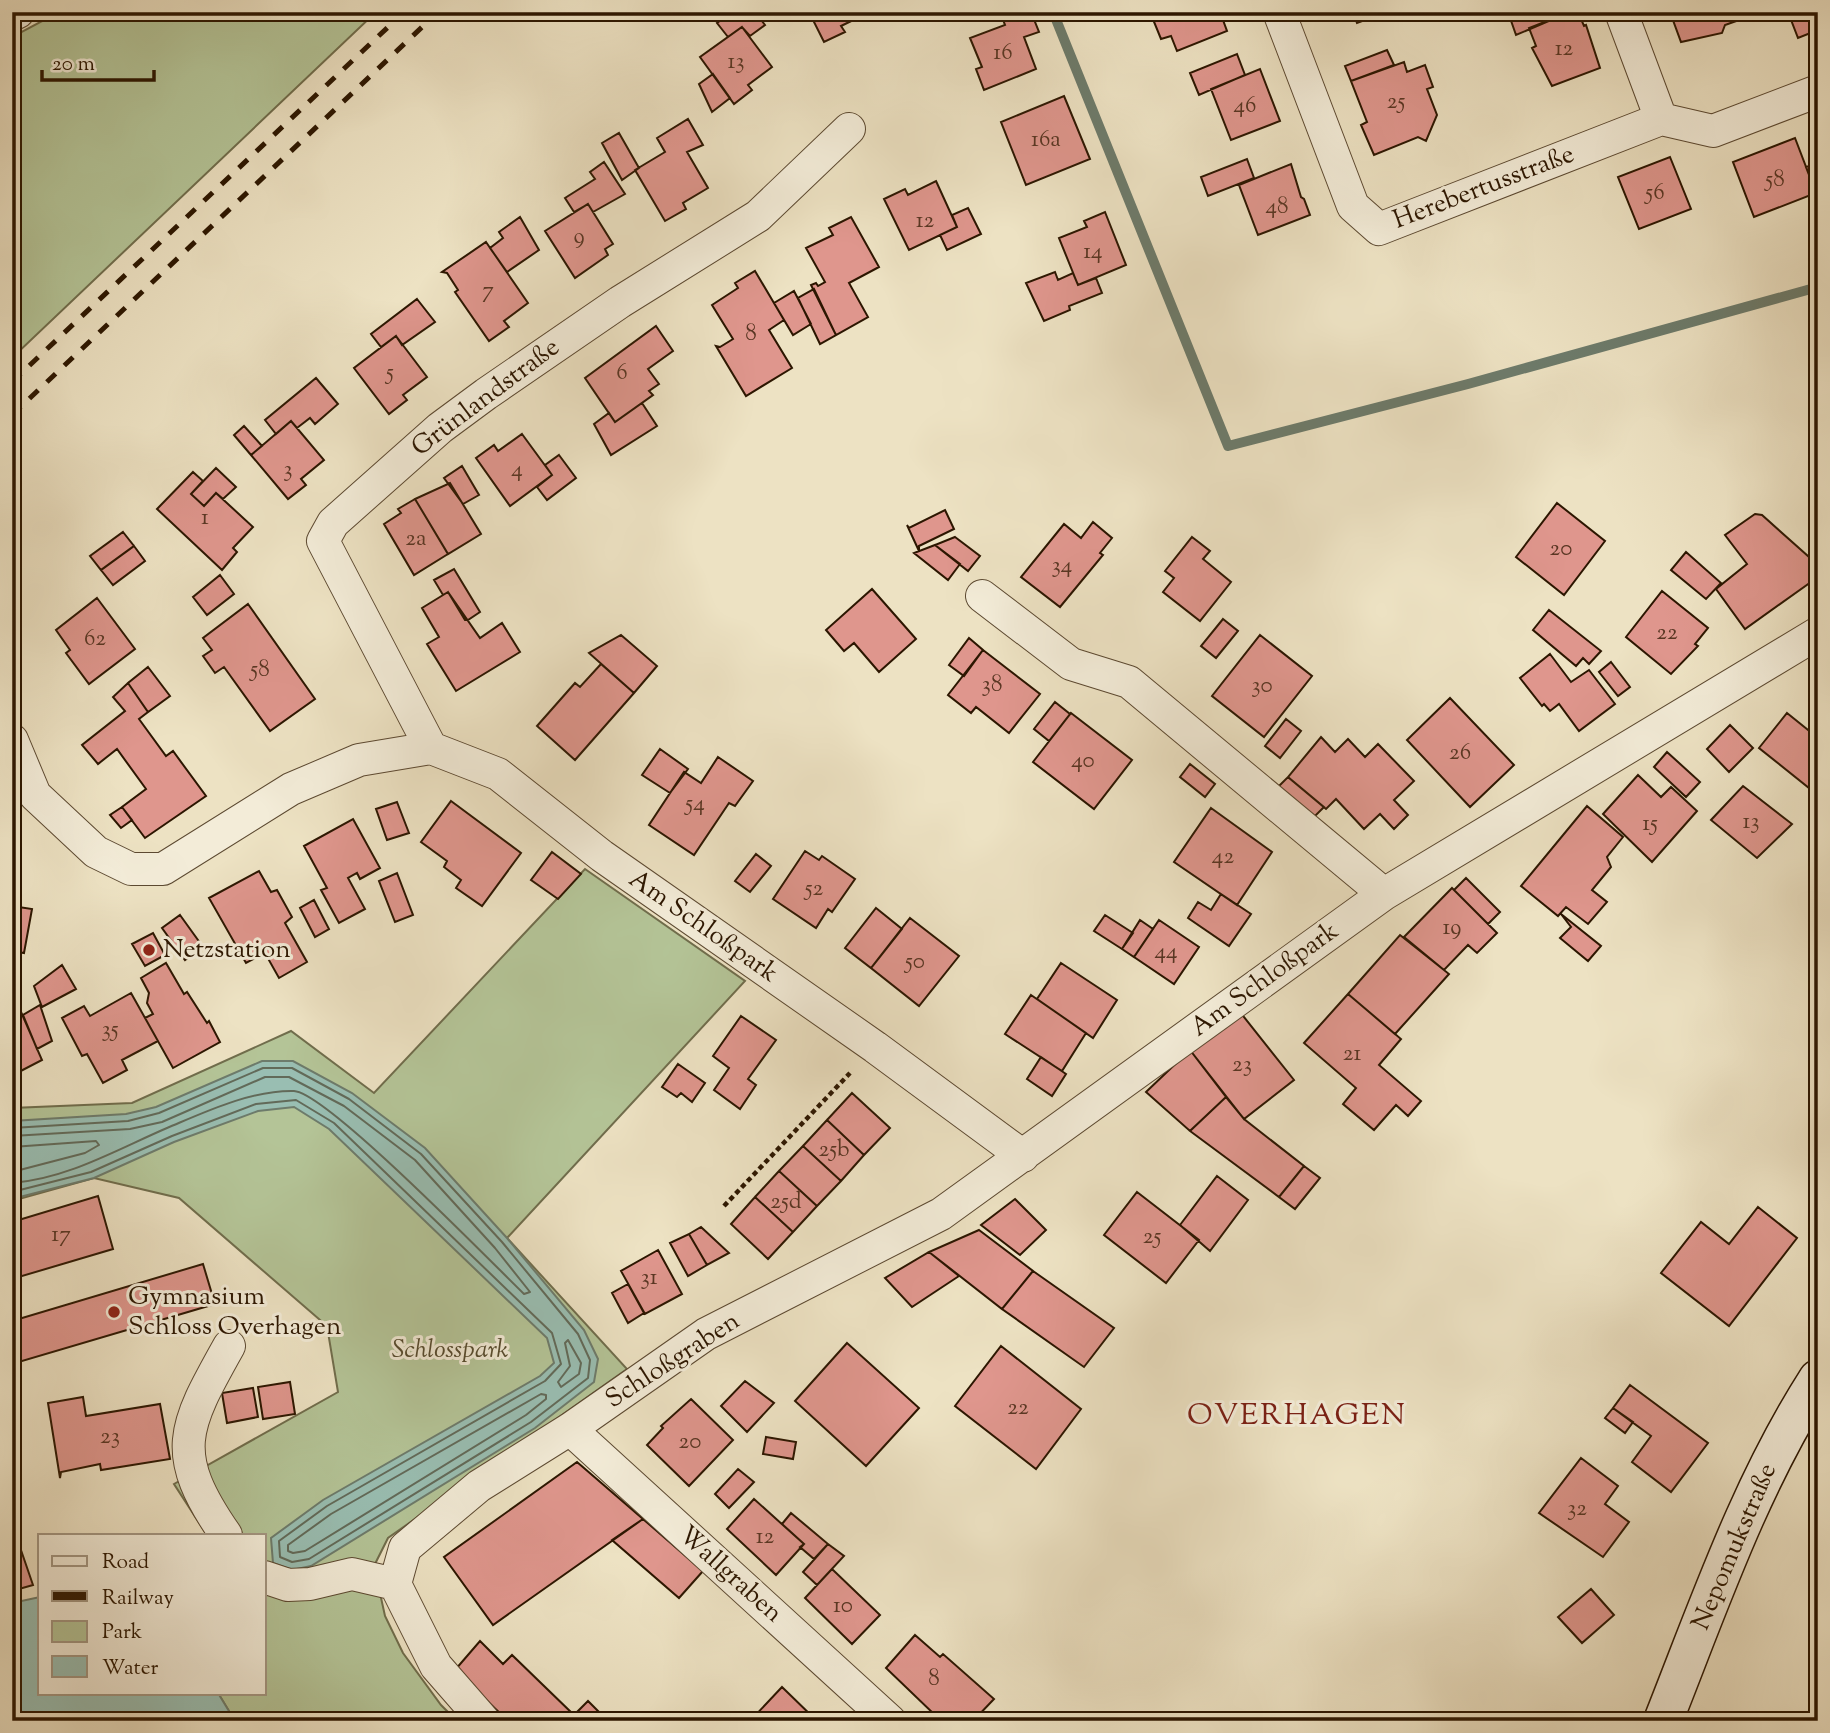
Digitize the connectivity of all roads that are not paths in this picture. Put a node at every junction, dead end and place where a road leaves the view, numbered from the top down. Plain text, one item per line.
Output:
1 (18, 12) edge
2 (1279, 12) edge
3 (1621, 12) edge
4 (12, 15) edge
5 (1818, 92) edge
6 (1661, 118) junction
7 (849, 129) dead end
8 (982, 596) dead end
9 (1818, 634) edge
10 (12, 740) edge
11 (431, 748) junction
12 (1384, 894) junction
13 (1023, 1156) junction
14 (229, 1346) dead end
15 (1818, 1379) edge
16 (570, 1429) junction
17 (225, 1534) edge
18 (266, 1578) edge
19 (395, 1584) junction
20 (484, 1721) edge
21 (890, 1721) edge
22 (1663, 1721) edge

1 - 4 street
2 - 6 street, Herebertusstraße
3 - 6 street
5 - 6 street
7 - 11 street, Grünlandstraße
8 - 12 street
9 - 12 street, Am Schloßpark
10 - 11 street
11 - 13 street, Am Schloßpark
12 - 13 street, Am Schloßpark
13 - 16 street, Schloßgraben
14 - 17 street
15 - 22 main road, Nepomukstraße
16 - 19 street, Schloßgraben
16 - 21 street, Wallgraben
18 - 19 street
19 - 20 street

